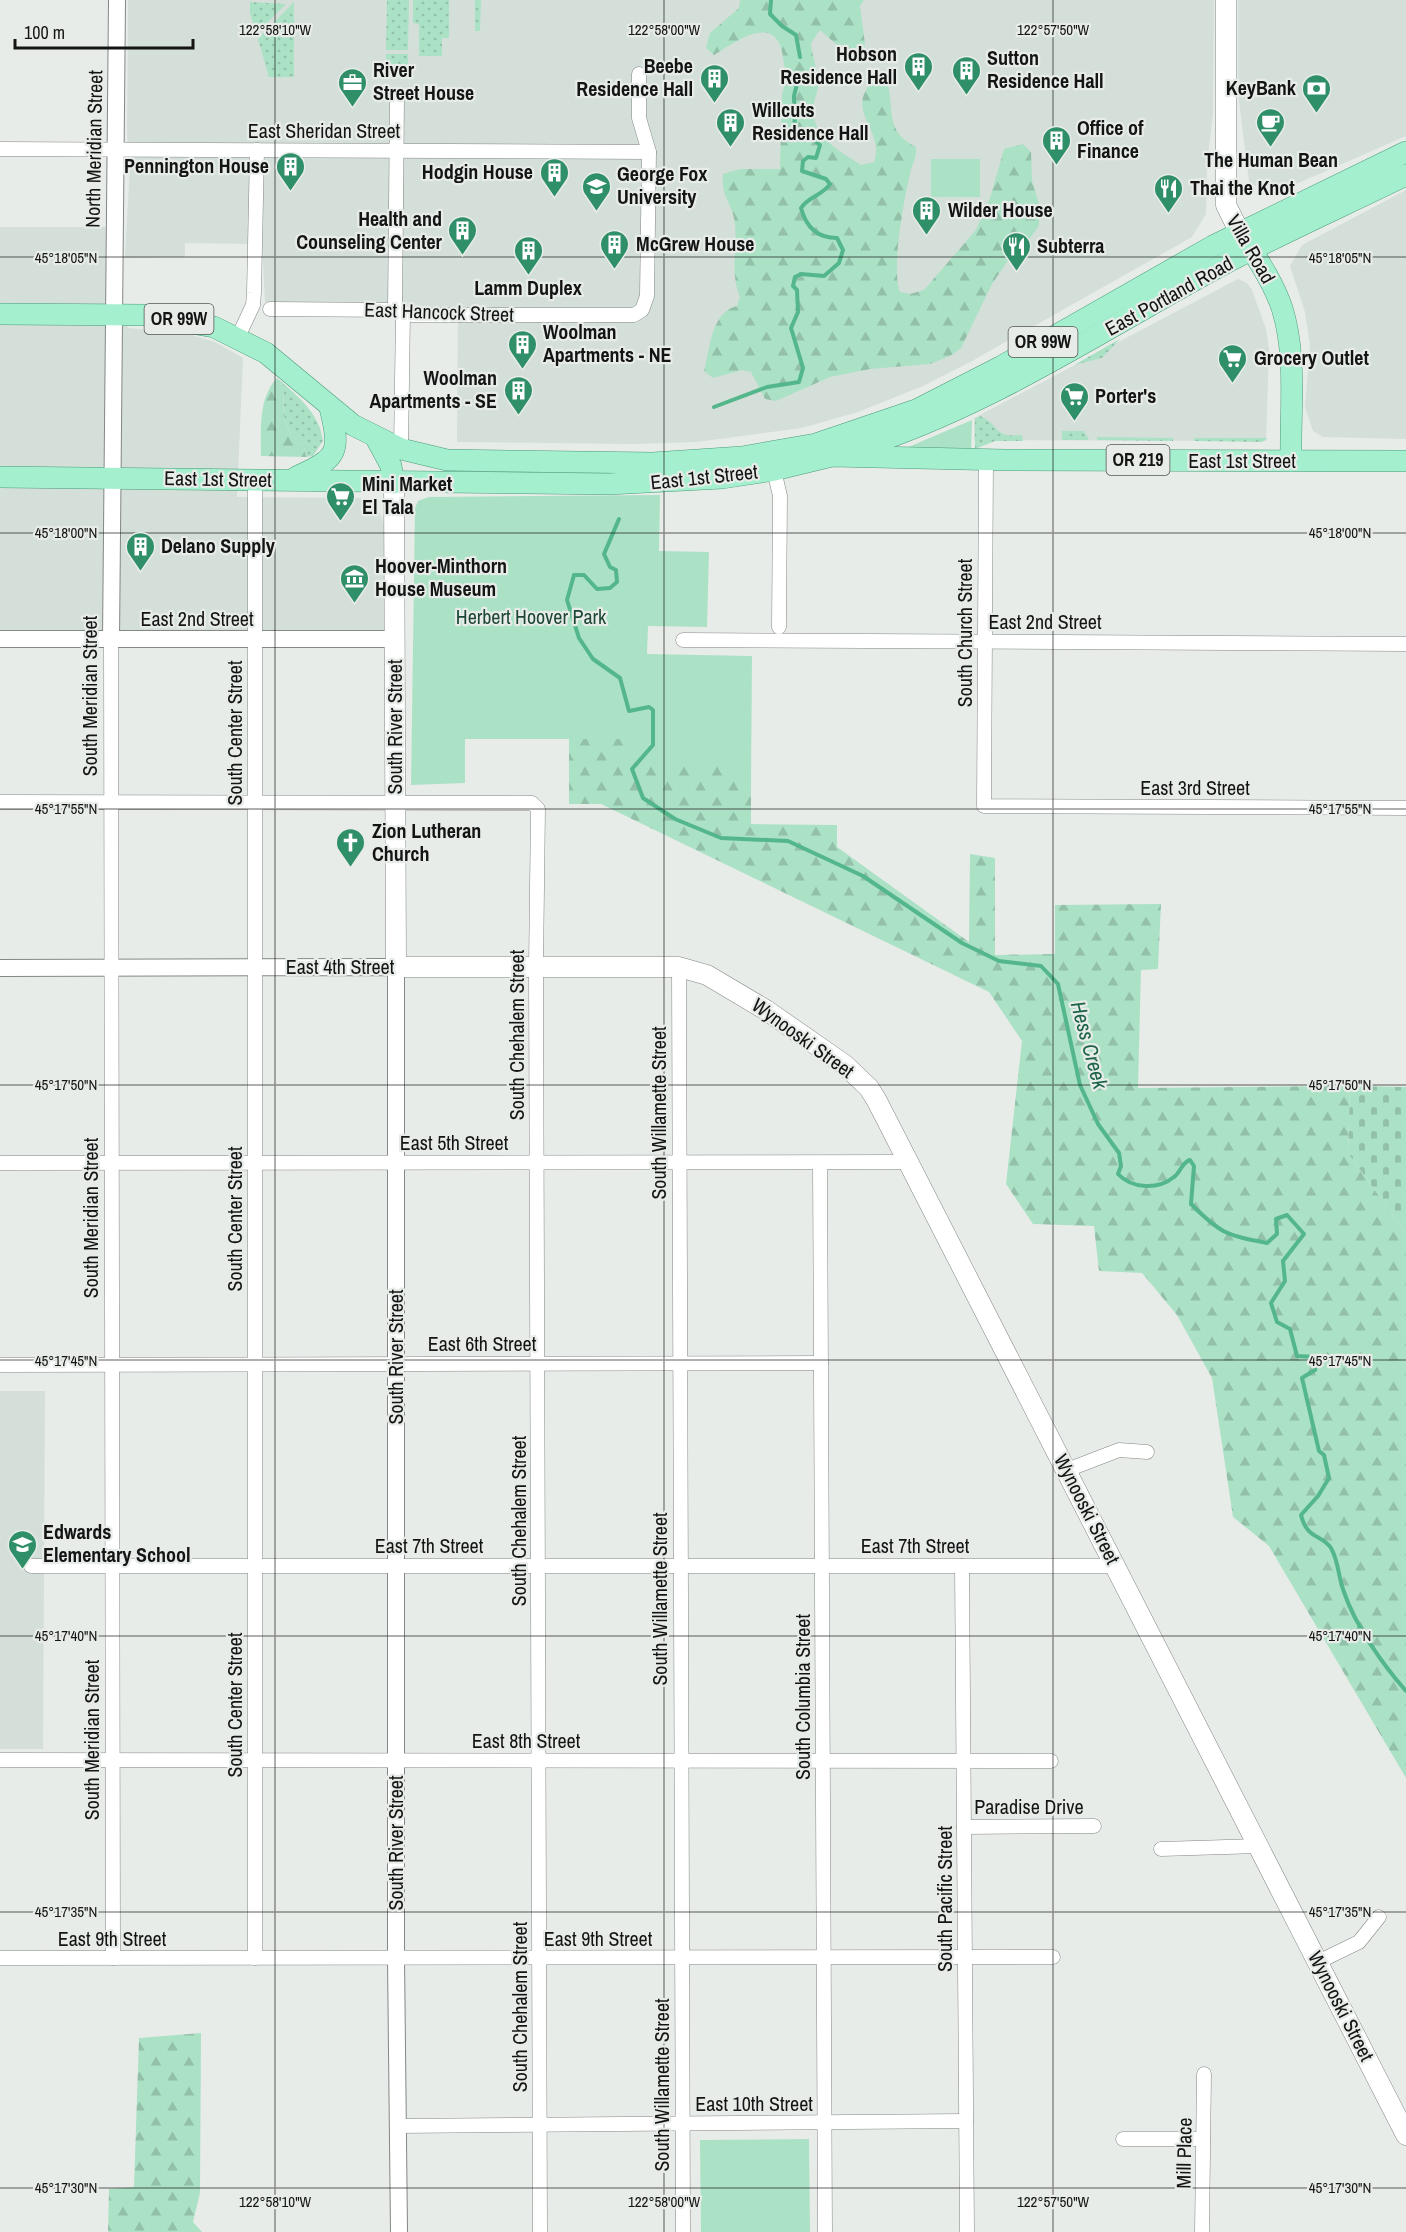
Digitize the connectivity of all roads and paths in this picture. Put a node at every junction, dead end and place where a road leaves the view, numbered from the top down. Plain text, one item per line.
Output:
1 (117, 0) edge
2 (1226, 0) edge
3 (639, 74) dead end
4 (397, 99) dead end
5 (0, 149) edge
6 (115, 150) junction
7 (257, 150) junction
8 (397, 151) junction
9 (649, 152) junction
10 (1406, 152) edge
11 (1406, 176) edge
12 (1240, 232) junction
13 (1251, 250) junction
14 (270, 309) dead end
15 (399, 311) junction
16 (0, 314) edge
17 (112, 315) junction
18 (238, 337) junction
19 (330, 408) junction
20 (376, 438) junction
21 (836, 447) junction
22 (401, 449) junction
23 (986, 460) junction
24 (1291, 461) junction
25 (1406, 461) edge
26 (474, 462) junction
27 (774, 470) junction
28 (0, 477) edge
29 (111, 478) junction
30 (255, 479) junction
31 (290, 480) junction
32 (394, 483) junction
33 (779, 627) dead end
34 (0, 639) edge
35 (394, 639) junction
36 (111, 640) junction
37 (255, 640) junction
38 (683, 640) dead end
39 (985, 643) junction
40 (1406, 644) edge
41 (0, 802) edge
42 (112, 802) junction
43 (255, 802) junction
44 (395, 803) junction
45 (984, 806) joint
46 (1406, 808) edge
47 (536, 966) junction
48 (255, 967) junction
49 (396, 967) junction
50 (680, 967) junction
51 (0, 968) edge
52 (112, 968) junction
53 (908, 1162) junction
54 (0, 1163) edge
55 (112, 1163) junction
56 (255, 1163) junction
57 (396, 1163) junction
58 (537, 1163) junction
59 (678, 1163) junction
60 (820, 1163) junction
61 (821, 1363) junction
62 (255, 1364) junction
63 (396, 1364) junction
64 (537, 1364) junction
65 (679, 1364) junction
66 (0, 1365) edge
67 (112, 1365) junction
68 (1147, 1452) dead end
69 (1067, 1470) junction
70 (31, 1566) dead end
71 (113, 1566) junction
72 (255, 1566) junction
73 (397, 1566) junction
74 (539, 1566) junction
75 (680, 1566) junction
76 (822, 1566) junction
77 (962, 1566) junction
78 (1116, 1566) junction
79 (0, 1760) edge
80 (113, 1760) junction
81 (255, 1761) junction
82 (397, 1761) junction
83 (538, 1761) junction
84 (681, 1761) junction
85 (823, 1761) junction
86 (964, 1761) junction
87 (1051, 1761) dead end
88 (1094, 1826) dead end
89 (964, 1827) junction
90 (1259, 1846) junction
91 (1161, 1849) dead end
92 (1379, 1917) dead end
93 (1053, 1957) dead end
94 (0, 1958) edge
95 (113, 1958) junction
96 (255, 1958) junction
97 (396, 1958) junction
98 (539, 1958) junction
99 (681, 1958) junction
100 (824, 1958) junction
101 (965, 1958) junction
102 (1318, 1962) junction
103 (1204, 2074) dead end
104 (966, 2121) junction
105 (824, 2123) junction
106 (682, 2124) junction
107 (540, 2125) junction
108 (398, 2126) junction
109 (1406, 2134) edge
110 (1123, 2139) dead end
111 (1203, 2139) junction
112 (399, 2232) edge
113 (540, 2232) edge
114 (682, 2232) edge
115 (825, 2232) edge
116 (966, 2232) edge
117 (1202, 2232) edge

1 - 6 street, North Meridian Street
2 - 12 main road, Villa Road
3 - 9 street
4 - 8 street
5 - 6 street, East Sheridan Street
6 - 7 street, East Sheridan Street
6 - 17 street, North Meridian Street
7 - 8 street, East Sheridan Street
7 - 18 street
8 - 9 street, East Sheridan Street
8 - 15 street
9 - 15 street, East Hancock Street
10 - 12 main road, East Portland Road / OR 99W
11 - 13 main road, East Portland Road / OR 99W
12 - 13 main road, Villa Road
12 - 21 main road, East Portland Road / OR 99W
13 - 21 main road, East Portland Road / OR 99W
13 - 24 main road, Villa Road
14 - 15 street, East Hancock Street
15 - 22 street
16 - 17 main road, OR 99W
17 - 18 main road, OR 99W
17 - 29 street, North Meridian Street
18 - 19 main road, OR 99W
19 - 20 main road, East 1st Street / OR 99W
19 - 31 main road
20 - 22 main road, East 1st Street / OR 99W
20 - 32 main road
21 - 23 main road, East 1st Street / OR 219
21 - 26 main road, East 1st Street / OR 99W
21 - 27 main road, East 1st Street / OR 99W
22 - 26 main road, East 1st Street / OR 99W
23 - 24 main road, East 1st Street / OR 219
23 - 39 street, South Church Street
24 - 25 main road, East 1st Street / OR 219
26 - 32 main road
27 - 32 main road, East 1st Street / OR 99W
27 - 33 street
28 - 29 main road, East 1st Street / OR 99W
29 - 30 main road, East 1st Street / OR 99W
29 - 36 street, South Meridian Street
30 - 31 main road, East 1st Street / OR 99W
30 - 37 street, South Center Street
31 - 32 main road, East 1st Street / OR 99W
32 - 35 main road, South River Street
34 - 36 street, East 2nd Street
35 - 37 street, East 2nd Street
35 - 44 main road, South River Street
36 - 37 street, East 2nd Street
36 - 42 street, South Meridian Street
37 - 43 street, South Center Street
38 - 39 street, East 2nd Street
39 - 40 street, East 2nd Street
39 - 45 street, South Church Street
41 - 42 street
42 - 43 street
42 - 52 street, South Meridian Street
43 - 44 street
43 - 48 street, South Center Street
44 - 47 street, South Chehalem Street
44 - 49 main road, South River Street
45 - 46 street, East 3rd Street
47 - 49 main road, East 4th Street
47 - 50 main road, East 4th Street
47 - 58 street, South Chehalem Street
48 - 49 street, East 4th Street
48 - 52 street, East 4th Street
48 - 56 street, South Center Street
49 - 57 street, South River Street
50 - 53 main road, Wynooski Street
50 - 59 street, South Willamette Street
51 - 52 street, East 4th Street
52 - 55 street, South Meridian Street
53 - 60 street, East 5th Street
53 - 69 main road, Wynooski Street
54 - 55 street, East 5th Street
55 - 56 street, East 5th Street
55 - 67 street, South Meridian Street
56 - 57 street, East 5th Street
56 - 62 street, South Center Street
57 - 58 street, East 5th Street
57 - 63 street, South River Street
58 - 59 street, East 5th Street
58 - 64 street, South Chehalem Street
59 - 60 street, East 5th Street
59 - 65 street, South Willamette Street
60 - 61 street, South Columbia Street
61 - 65 street, East 6th Street
61 - 76 street, South Columbia Street
62 - 63 street, East 6th Street
62 - 67 street, East 6th Street
62 - 72 street, South Center Street
63 - 64 street, East 6th Street
63 - 73 street, South River Street
64 - 65 street, East 6th Street
64 - 74 street, South Chehalem Street
65 - 75 street, South Willamette Street
66 - 67 street, East 6th Street
67 - 71 street, South Meridian Street
68 - 69 street
69 - 78 main road, Wynooski Street
70 - 71 street, East 7th Street
71 - 72 street, East 7th Street
71 - 80 street, South Meridian Street
72 - 73 street, East 7th Street
72 - 81 street, South Center Street
73 - 74 street, East 7th Street
73 - 82 street, South River Street
74 - 75 street, East 7th Street
74 - 83 street, South Chehalem Street
75 - 76 street, East 7th Street
75 - 84 street, South Willamette Street
76 - 77 street, East 7th Street
76 - 85 street, South Columbia Street
77 - 78 street, East 7th Street
77 - 86 street, South Pacific Street
78 - 90 main road, Wynooski Street
79 - 80 street, East 8th Street
80 - 81 street, East 8th Street
80 - 95 street, South Meridian Street
81 - 82 street, East 8th Street
81 - 96 street, South Center Street
82 - 83 street, East 8th Street
82 - 97 street, South River Street
83 - 84 street, East 8th Street
83 - 98 street, South Chehalem Street
84 - 85 street, East 8th Street
84 - 99 street, South Willamette Street
85 - 86 street, East 8th Street
85 - 100 street, South Columbia Street
86 - 87 street, East 8th Street
86 - 89 street, South Pacific Street
88 - 89 street, Paradise Drive
89 - 101 street, South Pacific Street
90 - 91 street
90 - 102 main road, Wynooski Street
92 - 102 street
93 - 101 street, East 9th Street
94 - 95 street, East 9th Street
95 - 96 street, East 9th Street
96 - 97 street, East 9th Street
97 - 98 street, East 9th Street
97 - 108 street, South River Street
98 - 99 street, East 9th Street
98 - 107 street, South Chehalem Street
99 - 100 street, East 9th Street
99 - 106 street, South Willamette Street
100 - 101 street, East 9th Street
100 - 105 street, South Columbia Street
101 - 104 street, South Pacific Street
102 - 109 main road, Wynooski Street
103 - 111 street, Mill Place
104 - 105 street, East 10th Street
104 - 116 street, South Pacific Street
105 - 106 street, East 10th Street
105 - 115 street, South Columbia Street
106 - 107 street, East 10th Street
106 - 114 street, South Willamette Street
107 - 108 street, East 10th Street
107 - 113 street, South Chehalem Street
108 - 112 street, South River Street
110 - 111 street
111 - 117 street, Mill Place

